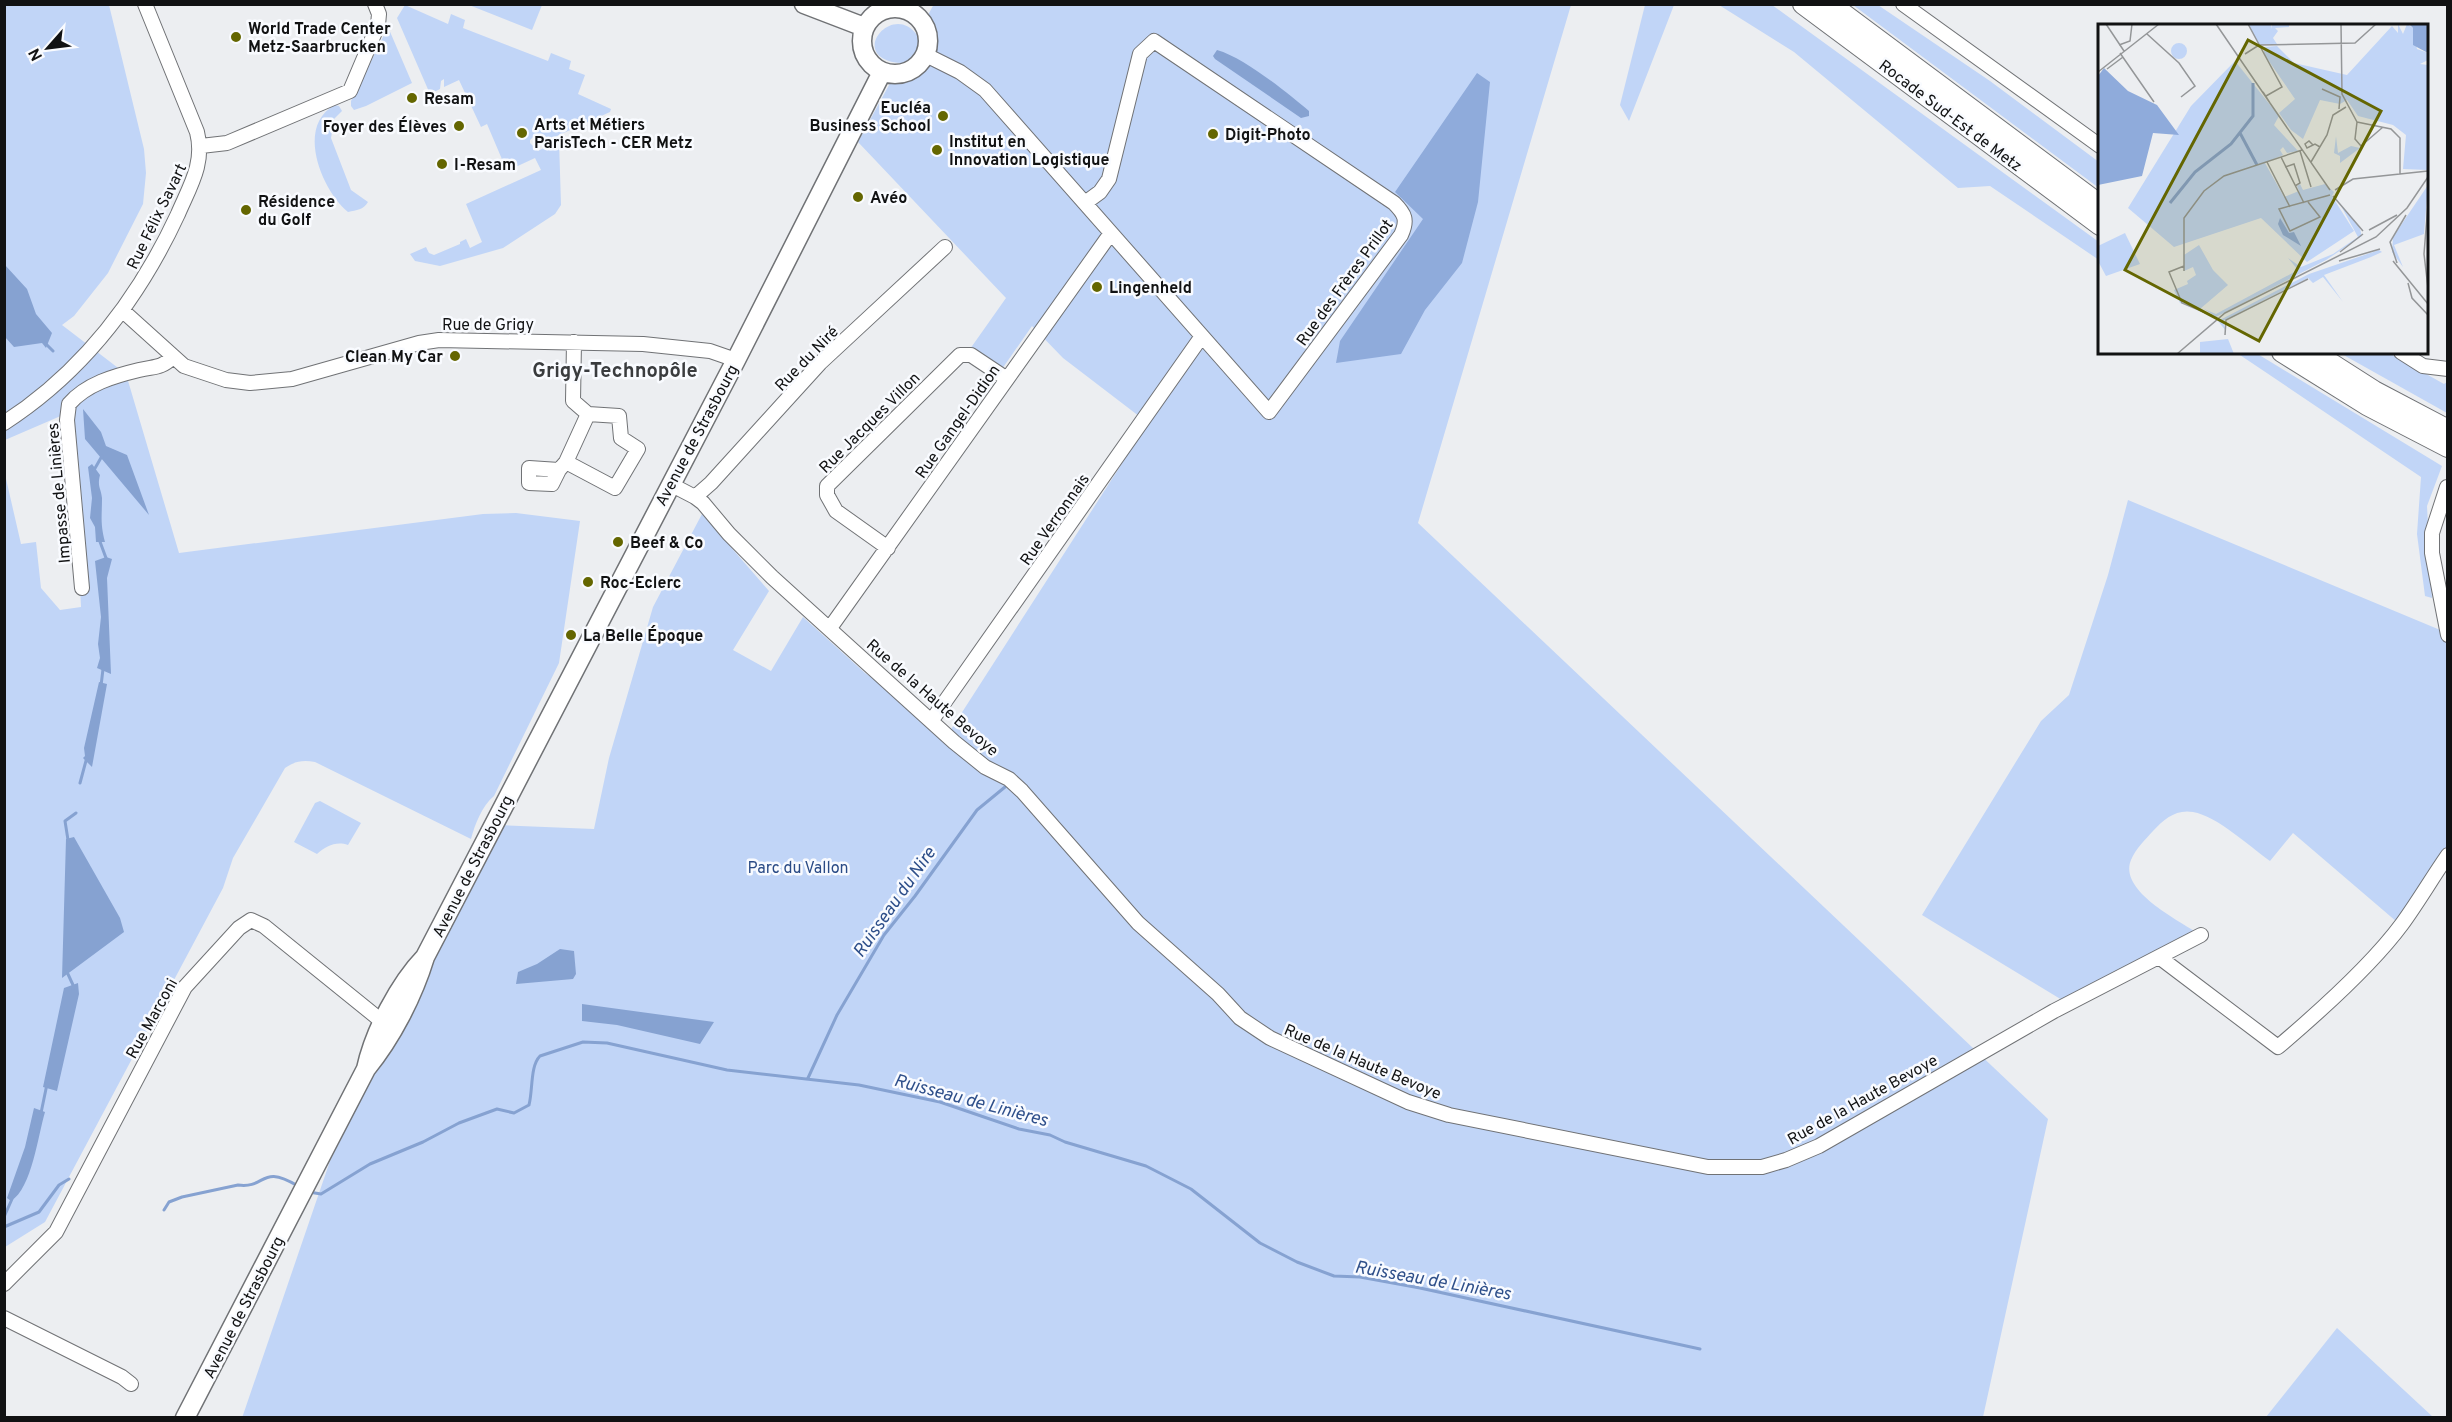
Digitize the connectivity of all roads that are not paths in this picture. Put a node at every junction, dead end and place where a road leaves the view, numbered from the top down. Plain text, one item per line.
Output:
1 (145, 4) edge
2 (375, 4) edge
3 (804, 4) edge
4 (1803, 4) edge
5 (1830, 4) edge
6 (1903, 4) edge
7 (894, 6) edge
8 (921, 11) edge
9 (864, 27) junction
10 (926, 55) junction
11 (882, 72) junction
12 (2098, 145) edge
13 (201, 146) junction
14 (1085, 203) junction
15 (2098, 204) edge
16 (2098, 224) edge
17 (1112, 233) junction
18 (945, 247) dead end
19 (123, 311) junction
20 (1202, 336) junction
21 (574, 342) junction
22 (2285, 354) edge
23 (2316, 354) edge
24 (2404, 354) edge
25 (173, 357) junction
26 (736, 360) junction
27 (2448, 369) edge
28 (1007, 379) junction
29 (588, 414) junction
30 (4, 423) edge
31 (2448, 430) edge
32 (2448, 447) edge
33 (670, 484) junction
34 (2447, 487) edge
35 (695, 497) junction
36 (888, 548) junction
37 (82, 588) dead end
38 (830, 628) junction
39 (2448, 635) edge
40 (932, 720) junction
41 (2448, 855) edge
42 (2200, 935) dead end
43 (425, 957) junction
44 (2159, 957) junction
45 (384, 1023) junction
46 (366, 1069) junction
47 (4, 1284) edge
48 (4, 1318) edge
49 (131, 1384) dead end
50 (185, 1418) edge

1 - 13 street
2 - 13 street, Rue Félix Savart
3 - 9 main road
4 - 16 highway, Rocade Sud-Est de Metz
5 - 15 highway, Rocade Sud-Est de Metz
6 - 12 street
7 - 8 main road
7 - 9 main road
8 - 10 main road
9 - 11 main road
10 - 11 main road
10 - 14 street
11 - 26 main road, Avenue de Strasbourg
13 - 19 street, Rue Félix Savart
14 - 17 street
14 - 20 street, Rue des Frères Prillot
17 - 20 street
17 - 28 street, Rue Gangel-Didion
18 - 35 street, Rue du Niré
19 - 25 street, Rue de Grigy
19 - 30 street, Rue Félix Savart
20 - 40 street, Rue Verronnais
21 - 25 street, Rue de Grigy
21 - 26 street, Rue de Grigy
21 - 29 street
22 - 32 highway
23 - 31 highway
24 - 27 street
25 - 37 street, Impasse de Linières
26 - 33 main road, Avenue de Strasbourg
28 - 36 street, Rue Gangel-Didion
28 - 36 street, Rue Jacques Villon
29 - 29 street
33 - 35 street, Rue de la Haute Bevoye
33 - 43 main road, Avenue de Strasbourg
34 - 39 street
35 - 38 street, Rue de la Haute Bevoye
36 - 38 street, Rue Gangel-Didion
38 - 40 street, Rue de la Haute Bevoye
40 - 44 street, Rue de la Haute Bevoye
41 - 44 street
42 - 44 street, Rue de la Haute Bevoye
43 - 45 main road, Avenue de Strasbourg
43 - 46 main road, Avenue de Strasbourg
45 - 46 main road, Avenue de Strasbourg
45 - 47 street, Rue Marconi
46 - 50 main road, Avenue de Strasbourg
48 - 49 street

